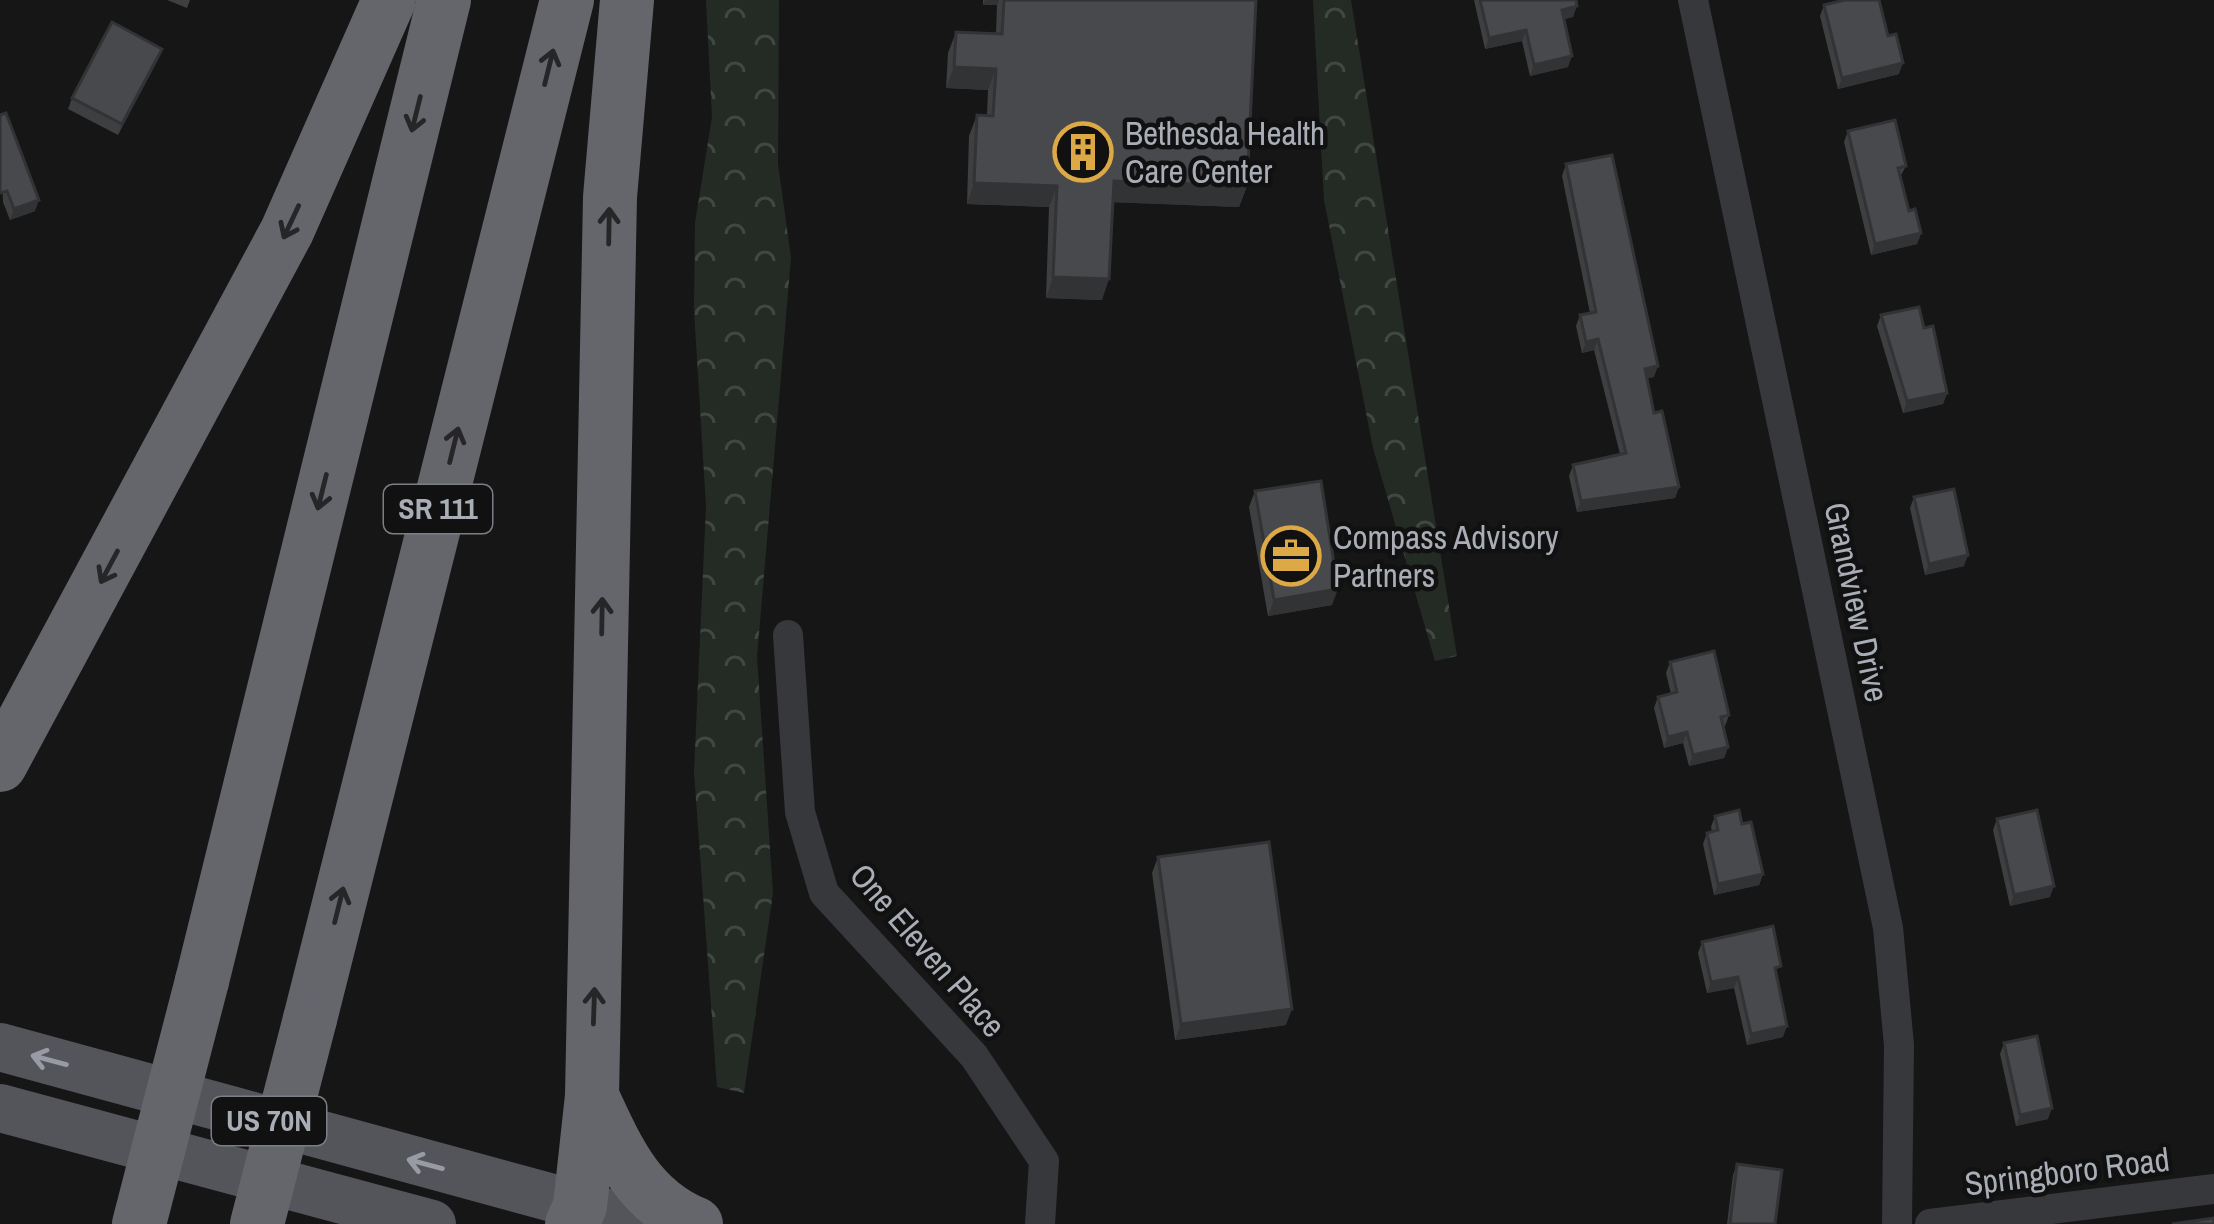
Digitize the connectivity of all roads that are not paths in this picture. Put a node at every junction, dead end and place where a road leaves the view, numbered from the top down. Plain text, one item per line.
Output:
1 (389, 0) edge
2 (444, 0) edge
3 (566, 0) edge
4 (627, 0) edge
5 (1693, 0) edge
6 (788, 635) dead end
7 (0, 765) edge
8 (0, 1047) edge
9 (592, 1096) junction
10 (0, 1108) edge
11 (2214, 1190) edge
12 (562, 1213) edge
13 (139, 1224) edge
14 (257, 1224) edge
15 (432, 1224) edge
16 (648, 1224) edge
17 (696, 1224) edge
18 (1040, 1224) edge
19 (1897, 1224) edge
20 (1930, 1224) edge

1 -> 7 highway
2 -> 13 highway, bridge
14 -> 3 highway, SR 111, bridge
9 -> 4 highway
5 - 19 street, Grandview Drive
6 - 18 street, One Eleven Place
12 -> 8 main road, US 70N
9 - 12 highway
9 - 17 highway
10 - 15 main road, US 70N
11 - 20 street, Springboro Road
12 - 16 main road, US 70N

